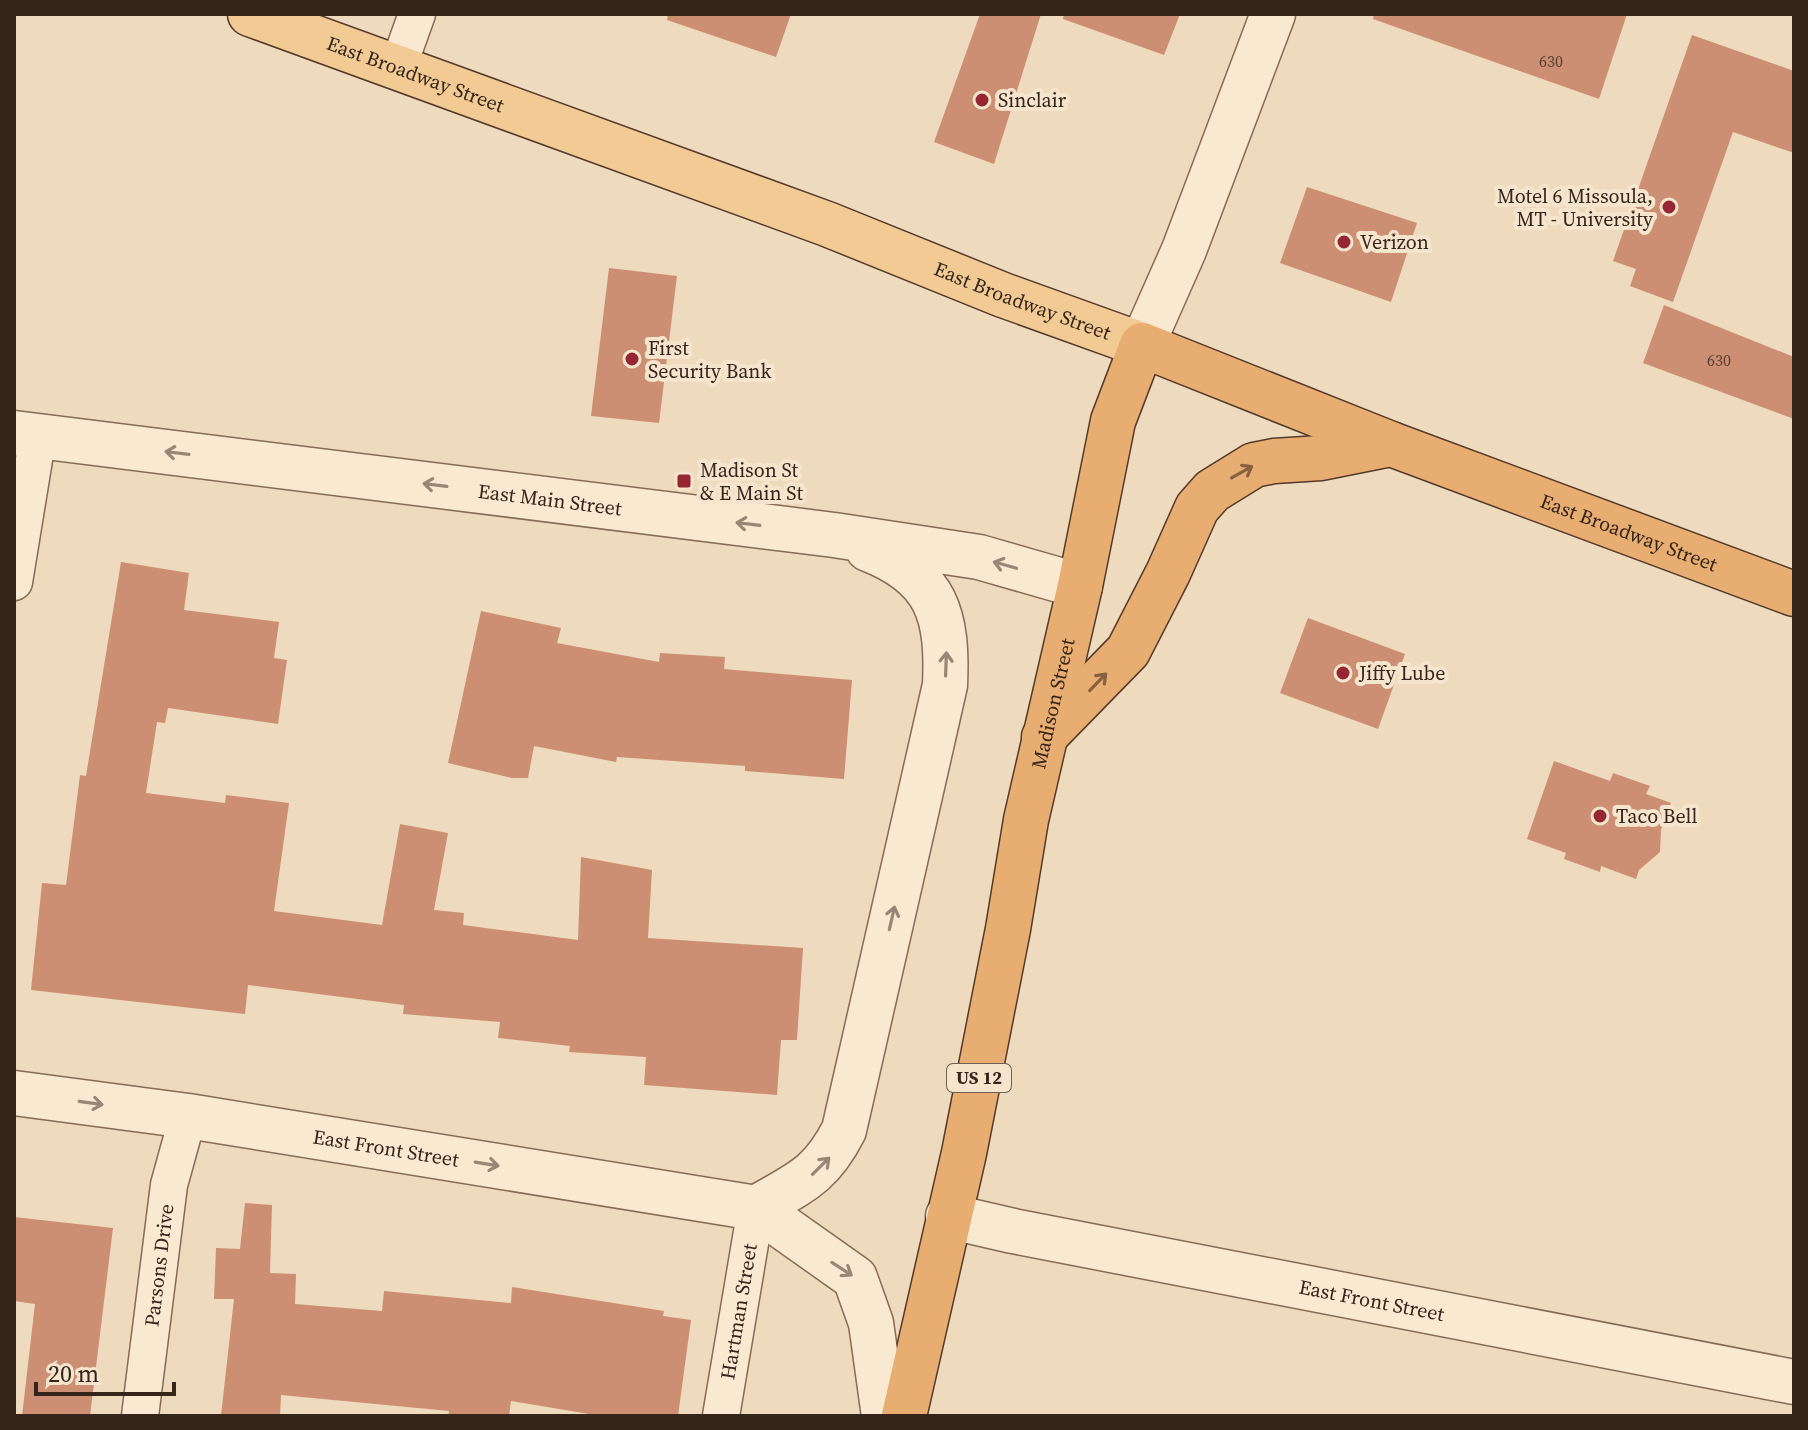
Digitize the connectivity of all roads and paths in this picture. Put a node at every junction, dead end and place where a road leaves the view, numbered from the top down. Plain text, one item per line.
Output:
1 (250, 14) edge
2 (417, 14) edge
3 (1273, 14) edge
4 (398, 67) junction
5 (1142, 345) junction
6 (26, 434) edge
7 (1391, 444) junction
8 (834, 535) junction
9 (14, 582) edge
10 (1080, 586) junction
11 (1794, 594) edge
12 (1043, 737) junction
13 (14, 1093) edge
14 (188, 1116) junction
15 (756, 1208) junction
16 (948, 1216) junction
17 (1794, 1382) edge
18 (140, 1416) edge
19 (721, 1416) edge
20 (884, 1416) edge
21 (904, 1416) edge

1 - 4 main road, East Broadway Street
2 - 4 street
3 - 5 street, Madison Street
4 - 5 main road, East Broadway Street
5 - 7 highway, East Broadway Street
5 - 10 highway, Madison Street / US 12
8 -> 6 street, East Main Street
6 - 9 street
7 - 11 highway, East Broadway Street
12 -> 7 highway
10 -> 8 street, East Main Street
15 -> 8 street
10 - 12 highway, Madison Street / US 12
12 - 16 highway, Madison Street / US 12
13 -> 14 street, East Front Street
14 -> 15 street, East Front Street
14 - 18 street, Parsons Drive
15 - 19 street, Hartman Street
15 -> 20 street
16 - 17 street, East Front Street
16 - 21 highway, Madison Street / US 12

